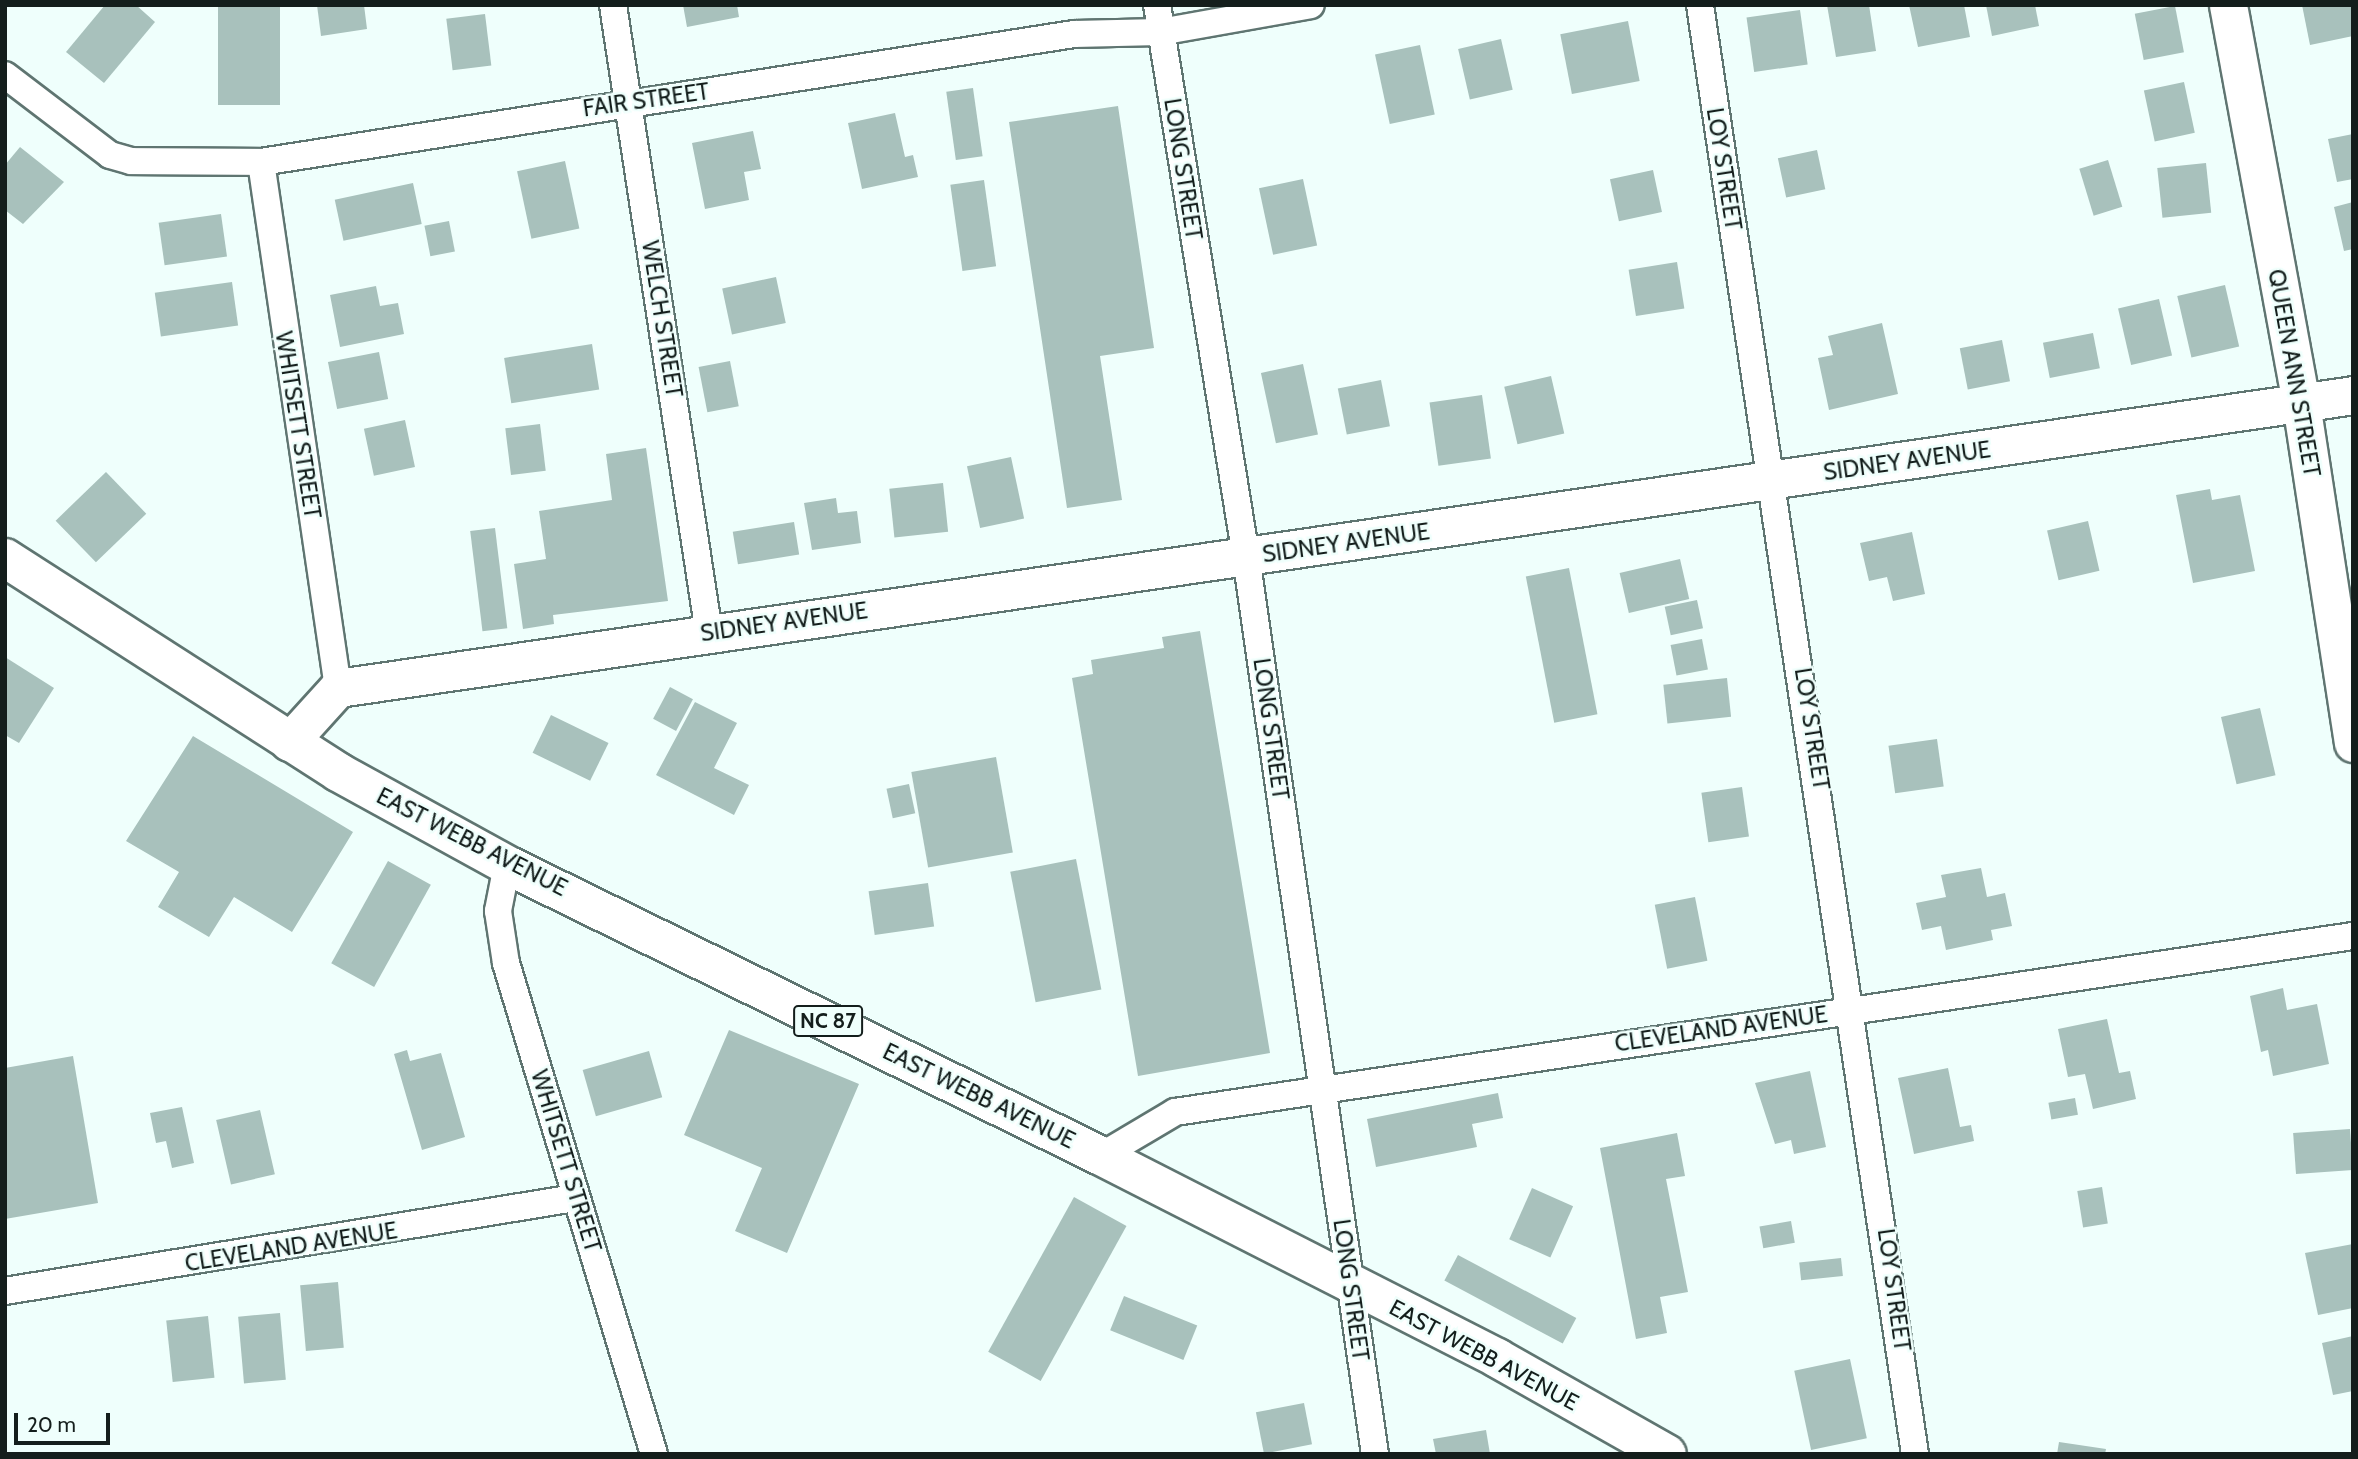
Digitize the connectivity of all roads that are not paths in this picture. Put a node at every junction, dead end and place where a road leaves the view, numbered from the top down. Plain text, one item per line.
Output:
1 (613, 5) edge
2 (1157, 5) edge
3 (1311, 5) edge
4 (1700, 5) edge
5 (2228, 5) edge
6 (1160, 32) junction
7 (5, 75) edge
8 (627, 104) junction
9 (261, 162) junction
10 (2353, 395) edge
11 (2301, 403) junction
12 (1774, 480) junction
13 (1246, 557) junction
14 (5, 558) edge
15 (709, 633) junction
16 (338, 688) junction
17 (289, 742) junction
18 (2353, 743) edge
19 (507, 866) junction
20 (2353, 936) edge
21 (1854, 1010) junction
22 (1324, 1088) junction
23 (1101, 1156) junction
24 (575, 1198) junction
25 (1350, 1286) junction
26 (5, 1291) edge
27 (654, 1454) edge
28 (1375, 1454) edge
29 (1667, 1454) edge
30 (1915, 1454) edge

1 - 8 street, WELCH STREET
2 - 6 street, LONG STREET
3 - 6 street, FAIR STREET
4 - 12 street, LOY STREET
5 - 11 street, QUEEN ANN STREET
6 - 8 street, FAIR STREET
6 - 13 street, LONG STREET
7 - 9 street, FAIR STREET
8 - 9 street, FAIR STREET
8 - 15 street, WELCH STREET
9 - 16 street, WHITSETT STREET
10 - 11 street, SIDNEY AVENUE
11 - 12 street, SIDNEY AVENUE
11 - 18 street, QUEEN ANN STREET
12 - 13 street, SIDNEY AVENUE
12 - 21 street, LOY STREET
13 - 15 street, SIDNEY AVENUE
13 - 22 street, LONG STREET
14 - 17 highway, EAST WEBB AVENUE / NC 87
15 - 16 street, SIDNEY AVENUE
16 - 17 street
17 - 19 highway, EAST WEBB AVENUE / NC 87
19 - 23 highway, EAST WEBB AVENUE / NC 87
19 - 24 street, WHITSETT STREET
20 - 21 street, CLEVELAND AVENUE
21 - 22 street, CLEVELAND AVENUE
21 - 30 street, LOY STREET
22 - 23 street, CLEVELAND AVENUE
22 - 25 street, LONG STREET
23 - 25 highway, EAST WEBB AVENUE / NC 87
24 - 26 street, CLEVELAND AVENUE
24 - 27 street, WHITSETT STREET
25 - 28 street, LONG STREET
25 - 29 highway, EAST WEBB AVENUE / NC 87

